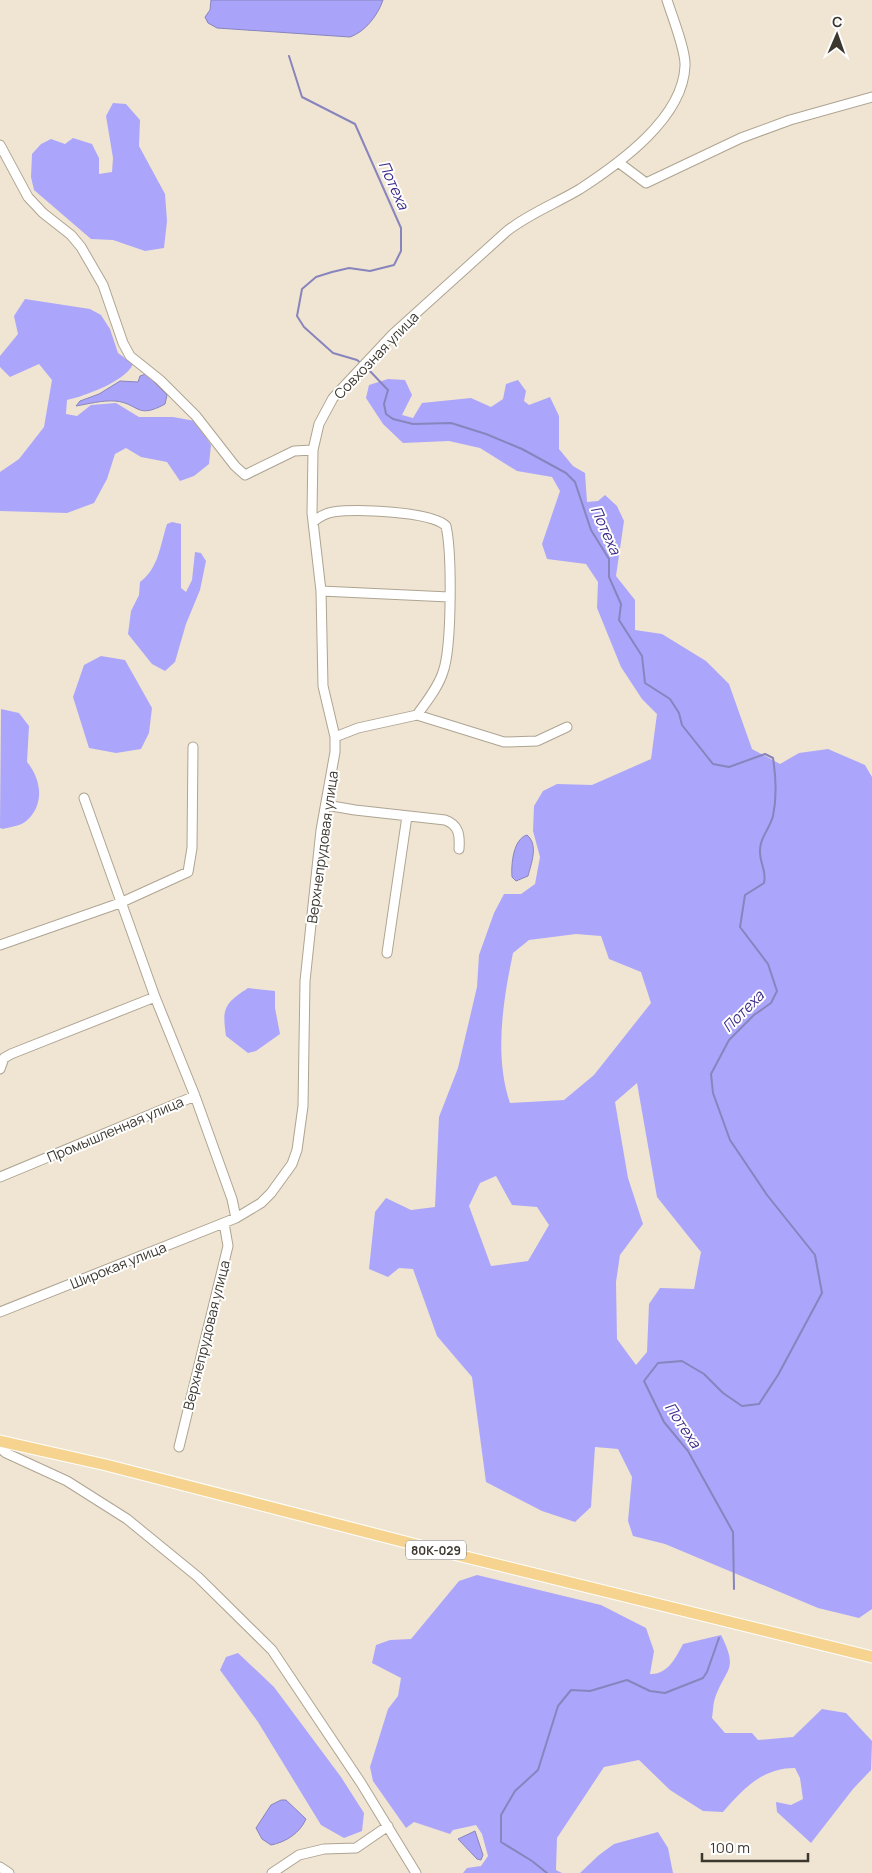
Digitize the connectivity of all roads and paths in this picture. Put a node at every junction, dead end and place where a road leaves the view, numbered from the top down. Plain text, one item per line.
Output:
1 (667, 0) edge
2 (872, 97) edge
3 (0, 145) edge
4 (618, 162) junction
5 (313, 450) junction
6 (313, 522) junction
7 (321, 591) junction
8 (449, 597) junction
9 (417, 715) junction
10 (567, 727) dead end
11 (335, 737) junction
12 (193, 747) dead end
13 (84, 798) dead end
14 (326, 804) junction
15 (407, 816) junction
16 (459, 849) dead end
17 (120, 903) junction
18 (0, 945) edge
19 (387, 953) dead end
20 (155, 997) junction
21 (0, 1069) edge
22 (195, 1096) junction
23 (0, 1177) edge
24 (236, 1218) junction
25 (224, 1223) junction
26 (0, 1312) edge
27 (0, 1441) edge
28 (179, 1447) dead end
29 (0, 1448) edge
30 (872, 1657) edge
31 (388, 1826) junction
32 (0, 1867) edge
33 (9, 1873) edge
34 (272, 1873) edge
35 (416, 1873) edge

1 - 4 street, Совхозная улица
2 - 4 street
3 - 5 street
4 - 5 street, Совхозная улица
5 - 6 street, Верхнепрудовая улица
6 - 7 street, Верхнепрудовая улица
6 - 8 street
7 - 8 street
7 - 11 street, Верхнепрудовая улица
8 - 9 street
9 - 10 street
9 - 11 street
11 - 14 street, Верхнепрудовая улица
12 - 17 street
13 - 17 street
14 - 15 street
14 - 24 street, Верхнепрудовая улица
15 - 16 street
15 - 19 street
17 - 18 street
17 - 20 street
20 - 21 street
20 - 22 street
22 - 23 street, Промышленная улица
22 - 24 street, Промышленная улица
24 - 25 street, Широкая улица
25 - 26 street, Широкая улица
25 - 28 street, Верхнепрудовая улица
27 - 30 main road, 80К-029
29 - 31 street
31 - 34 street
31 - 35 street
32 - 33 street

